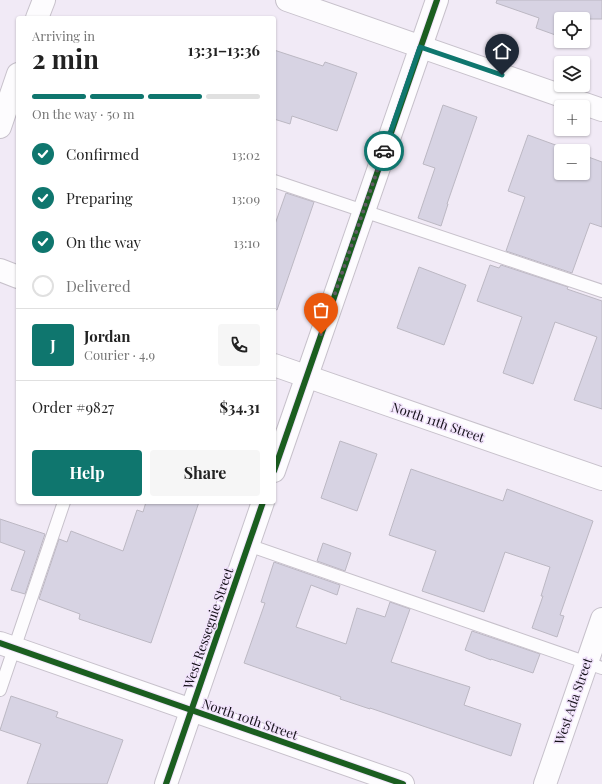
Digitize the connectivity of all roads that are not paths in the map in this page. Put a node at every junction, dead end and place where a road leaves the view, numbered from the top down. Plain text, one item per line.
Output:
1 (44, 0) edge
2 (287, 0) edge
3 (437, 0) edge
4 (38, 16) edge
5 (420, 47) junction
6 (16, 86) edge
7 (602, 110) edge
8 (0, 127) edge
9 (276, 182) edge
10 (363, 211) junction
11 (0, 270) edge
12 (16, 275) edge
13 (602, 291) edge
14 (276, 366) edge
15 (307, 376) junction
16 (276, 465) edge
17 (602, 479) edge
18 (63, 504) edge
19 (262, 504) edge
20 (248, 545) junction
21 (602, 619) edge
22 (7, 646) edge
23 (594, 665) edge
24 (0, 690) edge
25 (192, 710) junction
26 (166, 784) edge
27 (403, 784) edge
28 (545, 784) edge

1 - 4 street
2 - 5 street
3 - 5 street
5 - 7 street
5 - 10 street
6 - 8 street
9 - 10 lane
10 - 13 lane
10 - 15 street
11 - 12 street
14 - 15 street, North 11th Street
15 - 16 street
15 - 17 street, North 11th Street
18 - 22 lane
19 - 20 street, West Resseguie Street
20 - 23 lane
20 - 25 street, West Resseguie Street
21 - 23 street, West Ada Street
22 - 24 lane
22 - 25 street, North 10th Street
23 - 28 street, West Ada Street
25 - 26 street, West Resseguie Street
25 - 27 street, North 10th Street

